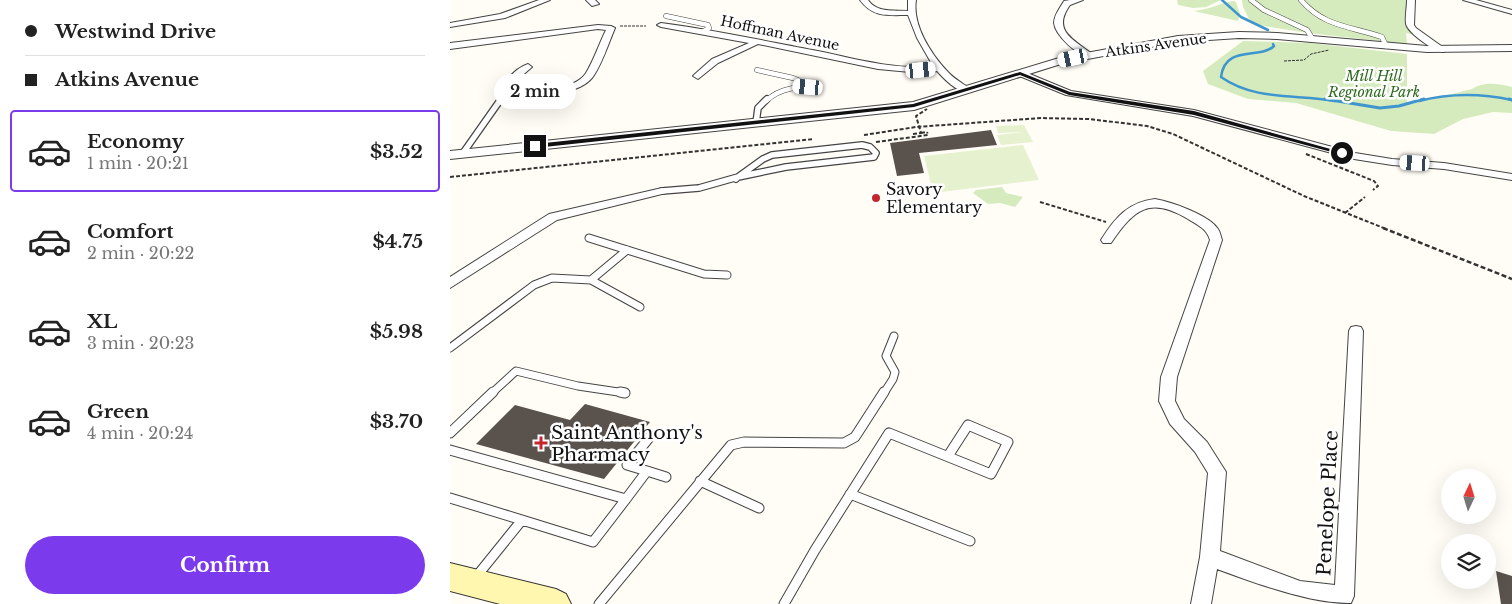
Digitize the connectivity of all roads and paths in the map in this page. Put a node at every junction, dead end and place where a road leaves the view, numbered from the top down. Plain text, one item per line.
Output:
1 (546, 0) edge
2 (864, 0) edge
3 (912, 0) edge
4 (1080, 0) edge
5 (1251, 0) edge
6 (1301, 0) edge
7 (1411, 0) edge
8 (1467, 0) edge
9 (1064, 2) edge
10 (1512, 12) edge
11 (911, 13) junction
12 (666, 16) dead end
13 (450, 25) edge
14 (646, 26) dead end
15 (661, 26) dead end
16 (615, 27) junction
17 (704, 31) junction
18 (1312, 38) junction
19 (757, 42) junction
20 (450, 46) edge
21 (1386, 46) junction
22 (1512, 48) edge
23 (1441, 50) junction
24 (1088, 55) junction
25 (1284, 61) dead end
26 (937, 65) junction
27 (528, 68) dead end
28 (757, 70) dead end
29 (1020, 73) junction
30 (698, 76) dead end
31 (797, 86) junction
32 (818, 88) dead end
33 (966, 90) junction
34 (504, 94) junction
35 (927, 109) dead end
36 (756, 123) junction
37 (901, 130) junction
38 (921, 133) junction
39 (914, 135) junction
40 (862, 136) dead end
41 (903, 138) junction
42 (817, 139) dead end
43 (1292, 141) junction
44 (870, 147) junction
45 (457, 154) edge
46 (450, 177) edge
47 (1512, 177) edge
48 (736, 179) junction
49 (1373, 190) dead end
50 (662, 191) joint
51 (1365, 197) dead end
52 (1040, 202) dead end
53 (1345, 213) junction
54 (1117, 225) junction
55 (589, 238) dead end
56 (1106, 240) dead end
57 (627, 250) junction
58 (727, 275) dead end
59 (591, 280) junction
60 (1512, 280) edge
61 (450, 283) edge
62 (640, 307) dead end
63 (1356, 330) dead end
64 (894, 336) dead end
65 (450, 348) edge
66 (625, 393) dead end
67 (450, 434) edge
68 (649, 438) dead end
69 (450, 450) edge
70 (948, 456) junction
71 (647, 471) junction
72 (666, 477) dead end
73 (700, 481) junction
74 (850, 494) junction
75 (450, 498) edge
76 (626, 499) junction
77 (759, 508) dead end
78 (522, 520) junction
79 (970, 541) dead end
80 (1210, 557) junction
81 (461, 579) edge
82 (550, 603) edge
83 (599, 604) edge
84 (784, 604) edge
85 (1201, 604) edge

1 - 13 street
2 - 11 street
3 - 11 street
4 - 9 street
5 - 18 lane
6 - 21 lane
7 - 23 street
8 - 10 street
9 - 24 street
11 - 26 street
12 - 17 lane
14 - 16 path
15 - 17 street, Hoffman Avenue
16 - 20 street
16 - 34 street
17 - 19 street, Hoffman Avenue
18 - 21 street, Atkins Avenue
18 - 24 street, Atkins Avenue
18 - 25 path
19 - 26 street, Hoffman Avenue
19 - 30 street
21 - 23 street, Atkins Avenue
22 - 23 street, Atkins Avenue
24 - 29 street, Atkins Avenue
26 - 33 street
27 - 34 street
28 - 31 lane
29 - 33 street, Atkins Avenue
29 - 43 street
31 - 32 lane
31 - 36 lane
33 - 36 street, Atkins Avenue
34 - 45 lane
35 - 38 path, bridge
36 - 45 street, Atkins Avenue
37 - 40 path
37 - 41 path
37 - 53 path
38 - 39 path, bridge
38 - 39 path
39 - 41 path
41 - 44 path
42 - 46 path
43 - 47 street
43 - 49 path
44 - 48 lane
44 - 48 lane
48 - 50 lane
50 - 61 street
51 - 53 path
52 - 54 path
53 - 60 path
54 - 56 street
54 - 80 street
55 - 57 lane
57 - 58 lane
57 - 59 lane
59 - 62 lane
59 - 65 lane
63 - 80 street, Penelope Place
64 - 73 lane
66 - 67 lane
68 - 71 lane
69 - 76 lane
70 - 70 lane
70 - 74 lane
71 - 72 lane
71 - 76 lane
73 - 77 lane
73 - 83 lane
74 - 79 lane
74 - 84 lane
75 - 78 lane
76 - 78 lane
78 - 81 lane
80 - 85 street
81 - 82 main road

